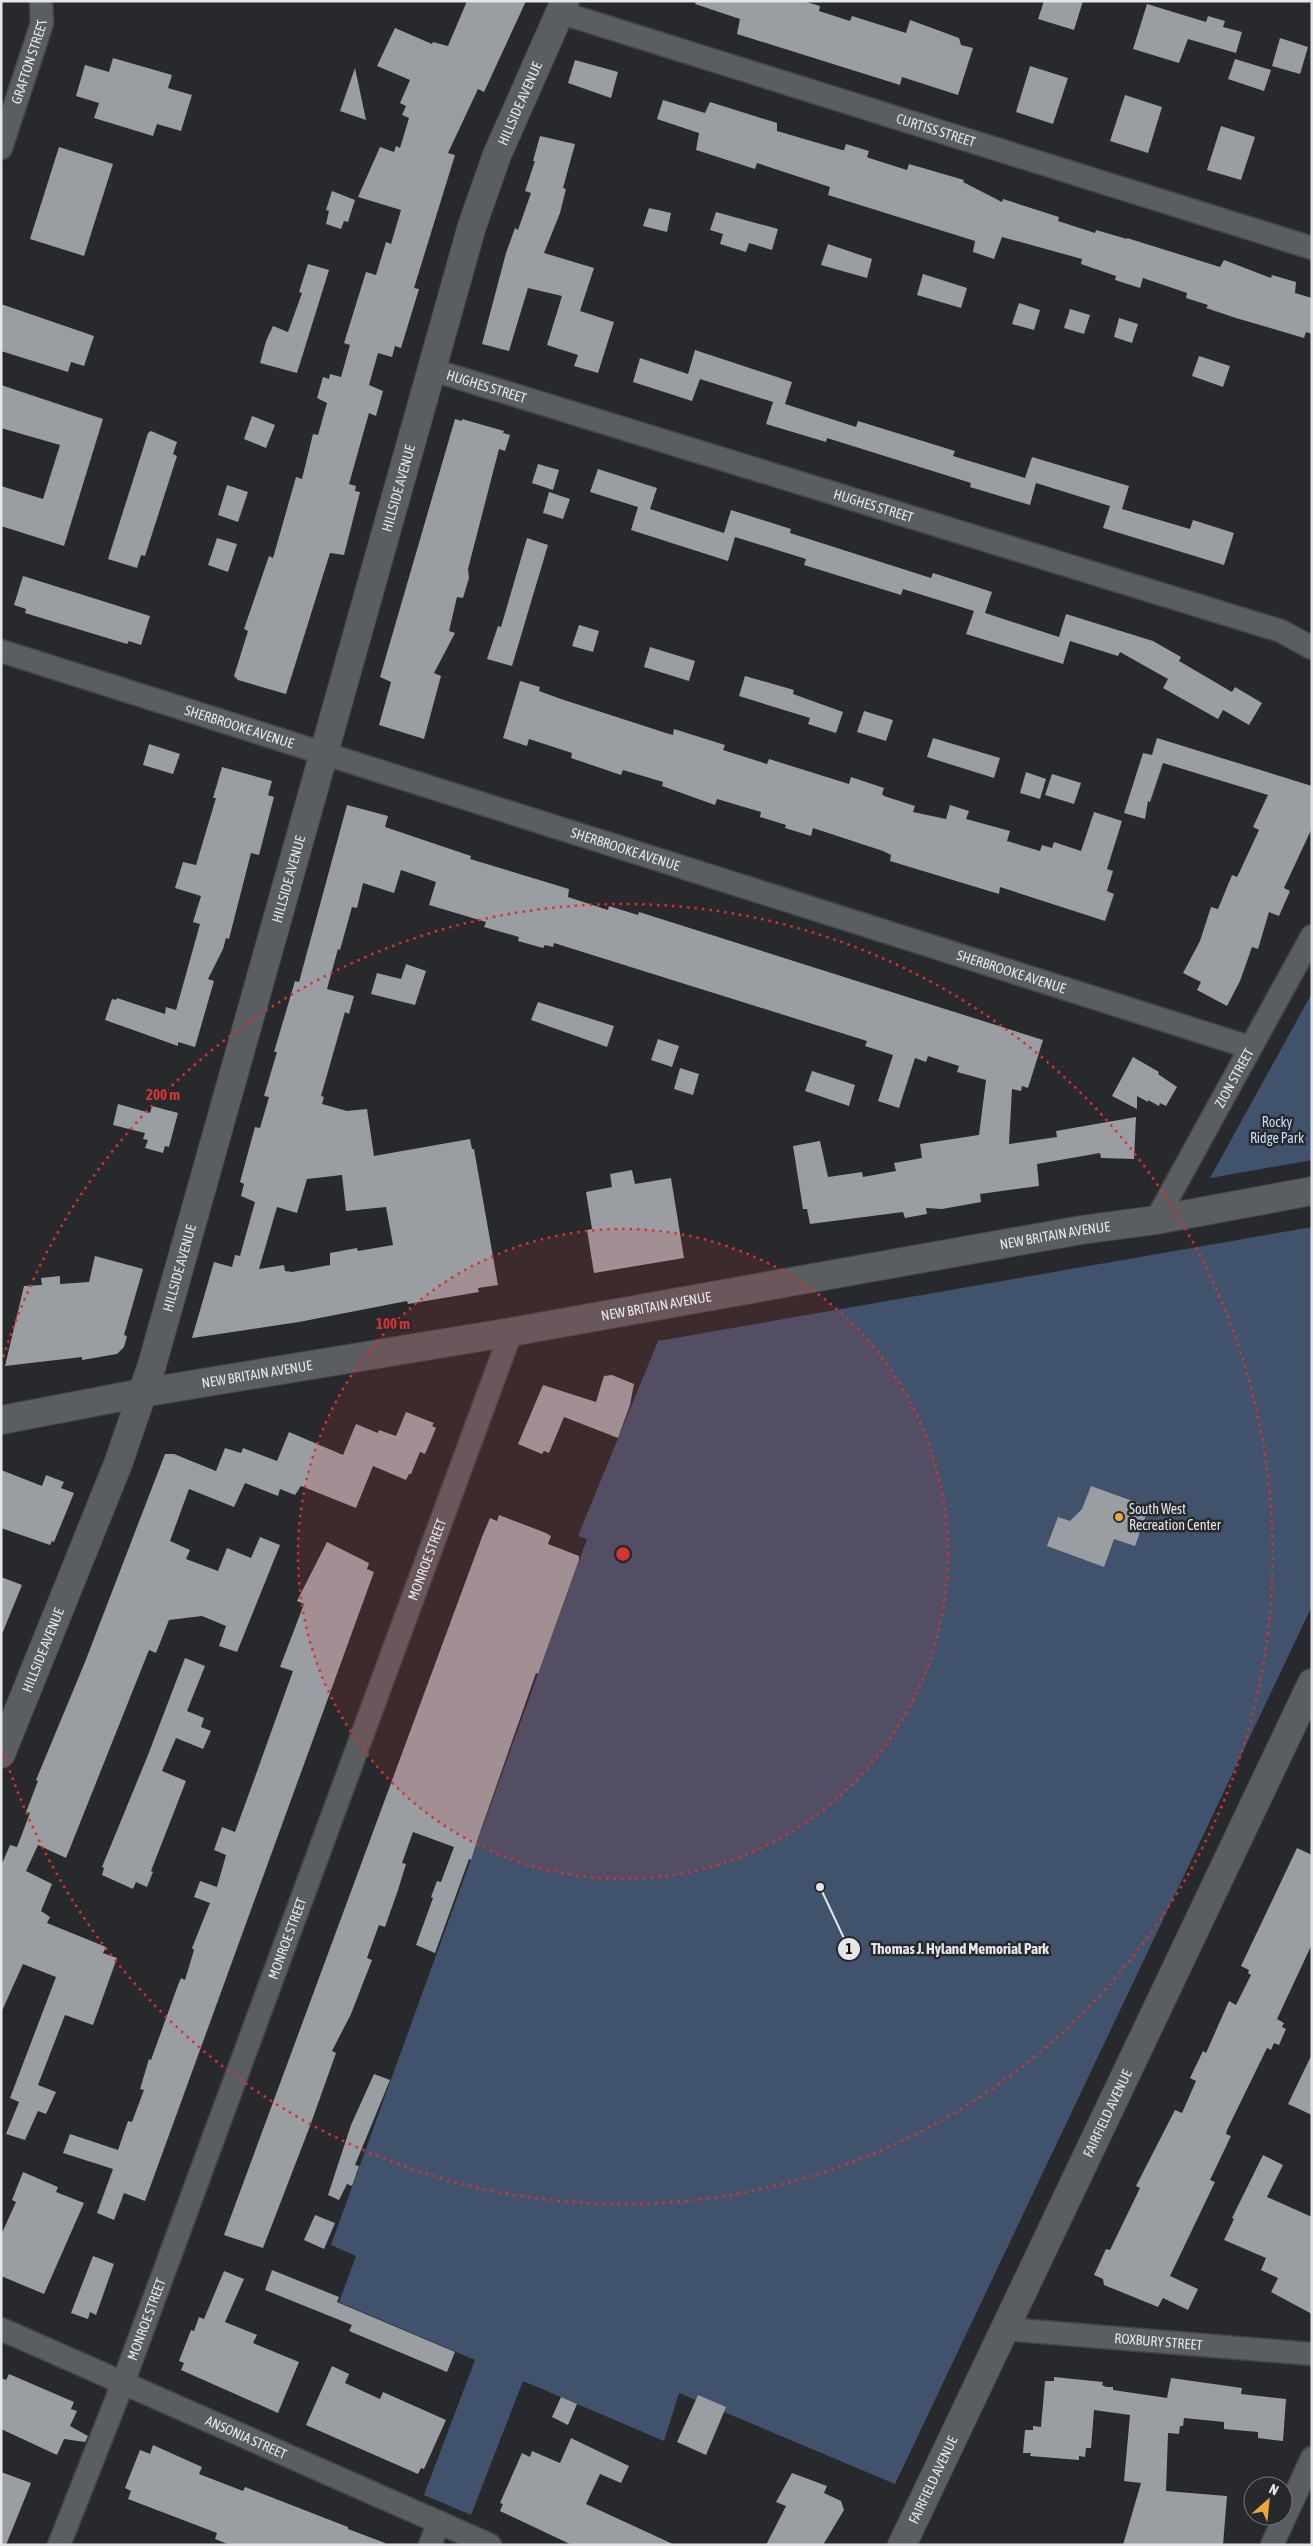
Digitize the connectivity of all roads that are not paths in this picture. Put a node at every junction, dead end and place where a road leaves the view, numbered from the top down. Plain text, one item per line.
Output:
1 (41, 1) edge
2 (562, 7) edge
3 (1, 148) edge
4 (1312, 248) edge
5 (433, 370) junction
6 (1312, 648) edge
7 (1, 651) edge
8 (325, 755) junction
9 (1312, 936) edge
10 (1250, 1047) junction
11 (1312, 1190) edge
12 (1156, 1220) junction
13 (511, 1332) junction
14 (142, 1393) junction
15 (1, 1420) edge
16 (1312, 1683) edge
17 (1, 1754) edge
18 (1005, 2329) junction
19 (1, 2330) edge
20 (1312, 2354) edge
21 (123, 2383) junction
22 (1312, 2458) edge
23 (439, 2522) junction
24 (59, 2545) edge
25 (430, 2545) edge
26 (490, 2545) edge
27 (902, 2545) edge
28 (1272, 2545) edge

1 - 3 street, GRAFTON STREET
2 - 4 street, CURTISS STREET
2 - 5 main road, HILLSIDE AVENUE
5 - 6 street, HUGHES STREET
5 - 8 main road, HILLSIDE AVENUE
7 - 8 street, SHERBROOKE AVENUE
8 - 10 street, SHERBROOKE AVENUE
8 - 14 main road, HILLSIDE AVENUE
9 - 10 street, ZION STREET
10 - 12 street, ZION STREET
11 - 12 main road, NEW BRITAIN AVENUE
12 - 13 main road, NEW BRITAIN AVENUE
13 - 14 main road, NEW BRITAIN AVENUE
13 - 21 street, MONROE STREET
14 - 15 main road, NEW BRITAIN AVENUE
14 - 17 main road, HILLSIDE AVENUE
16 - 18 main road, FAIRFIELD AVENUE
18 - 20 street, ROXBURY STREET
18 - 27 main road, FAIRFIELD AVENUE
19 - 21 street, ANSONIA STREET
21 - 23 street, ANSONIA STREET
21 - 24 street, MONROE STREET
22 - 28 street
23 - 25 street
23 - 26 street, ANSONIA STREET

